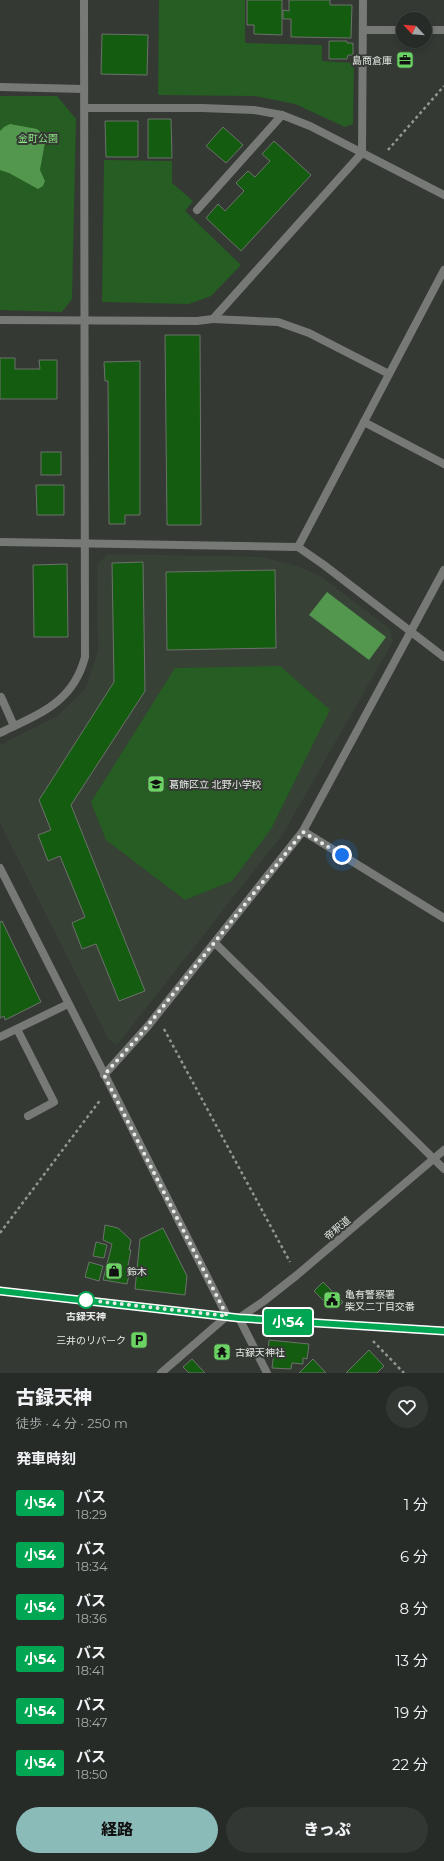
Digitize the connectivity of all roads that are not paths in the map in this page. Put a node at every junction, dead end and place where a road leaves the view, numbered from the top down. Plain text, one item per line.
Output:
1 (84, 0) edge
2 (363, 0) edge
3 (364, 30) junction
4 (396, 30) edge
5 (432, 30) edge
6 (444, 30) edge
7 (0, 87) edge
8 (84, 89) junction
9 (85, 108) junction
10 (282, 116) junction
11 (362, 153) junction
12 (444, 195) edge
13 (197, 210) dead end
14 (444, 270) edge
15 (213, 319) junction
16 (0, 320) edge
17 (85, 322) junction
18 (389, 374) junction
19 (364, 422) junction
20 (444, 464) edge
21 (0, 542) edge
22 (86, 543) junction
23 (298, 547) junction
24 (444, 570) edge
25 (412, 632) junction
26 (444, 657) edge
27 (1, 697) edge
28 (14, 726) junction
29 (0, 733) edge
30 (303, 832) junction
31 (0, 868) edge
32 (444, 918) edge
33 (215, 942) junction
34 (68, 1004) junction
35 (17, 1029) junction
36 (0, 1037) edge
37 (104, 1075) junction
38 (28, 1116) dead end
39 (444, 1150) edge
40 (434, 1158) junction
41 (444, 1169) edge
42 (0, 1291) edge
43 (227, 1316) junction
44 (239, 1318) junction
45 (444, 1331) edge
46 (161, 1373) edge
47 (266, 1373) edge

1 - 8 street
2 - 3 street
3 - 4 street
3 - 11 street
5 - 6 street
7 - 8 street
8 - 9 street
9 - 10 street
9 - 17 street
10 - 11 street
10 - 13 street
11 - 12 street
11 - 15 street
14 - 18 street
15 - 17 street
15 - 18 street
16 - 17 street
17 - 22 street
18 - 19 street
19 - 20 street
19 - 23 street
21 - 22 street
22 - 23 street
22 - 28 street
23 - 25 street
24 - 25 street
25 - 26 street
25 - 30 street
27 - 28 street
28 - 29 street
30 - 32 street
30 - 33 street
31 - 34 street
33 - 37 street
33 - 40 street
34 - 35 street
34 - 37 street
35 - 36 street
35 - 38 street
37 - 43 street
39 - 40 street, 帝釈道
40 - 41 street
40 - 44 street, 帝釈道
42 - 43 street
43 - 44 street
43 - 46 street
44 - 45 street
44 - 47 street

